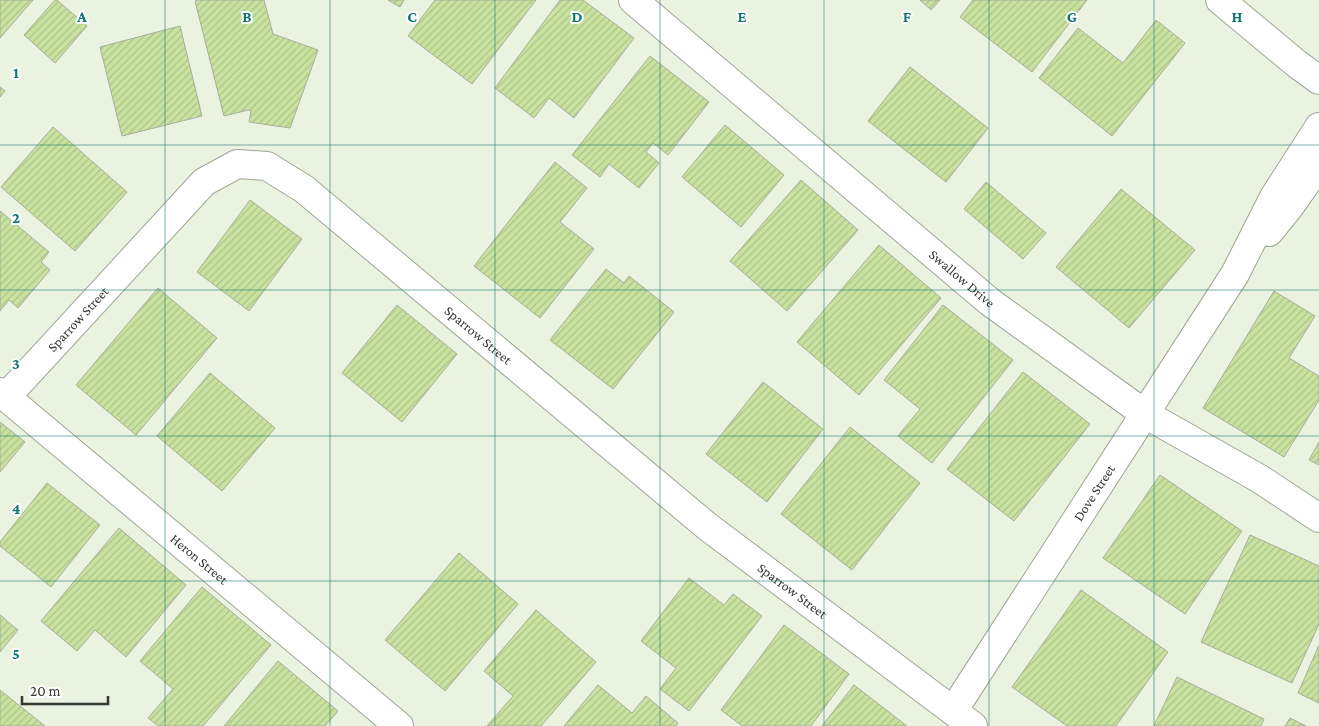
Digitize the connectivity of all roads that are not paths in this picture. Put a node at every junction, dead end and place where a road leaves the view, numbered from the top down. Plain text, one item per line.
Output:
1 (633, 0) edge
2 (1220, 0) edge
3 (1319, 80) edge
4 (1319, 126) edge
5 (1311, 165) edge
6 (3, 394) edge
7 (1145, 414) junction
8 (1319, 518) edge
9 (963, 719) edge
10 (399, 726) edge

1 - 7 street, Swallow Drive
2 - 3 street
4 - 5 street, Dove Street
5 - 7 street, Dove Street
6 - 9 street, Sparrow Street
6 - 10 street, Heron Street
7 - 8 street, Swallow Drive
7 - 9 street, Dove Street

